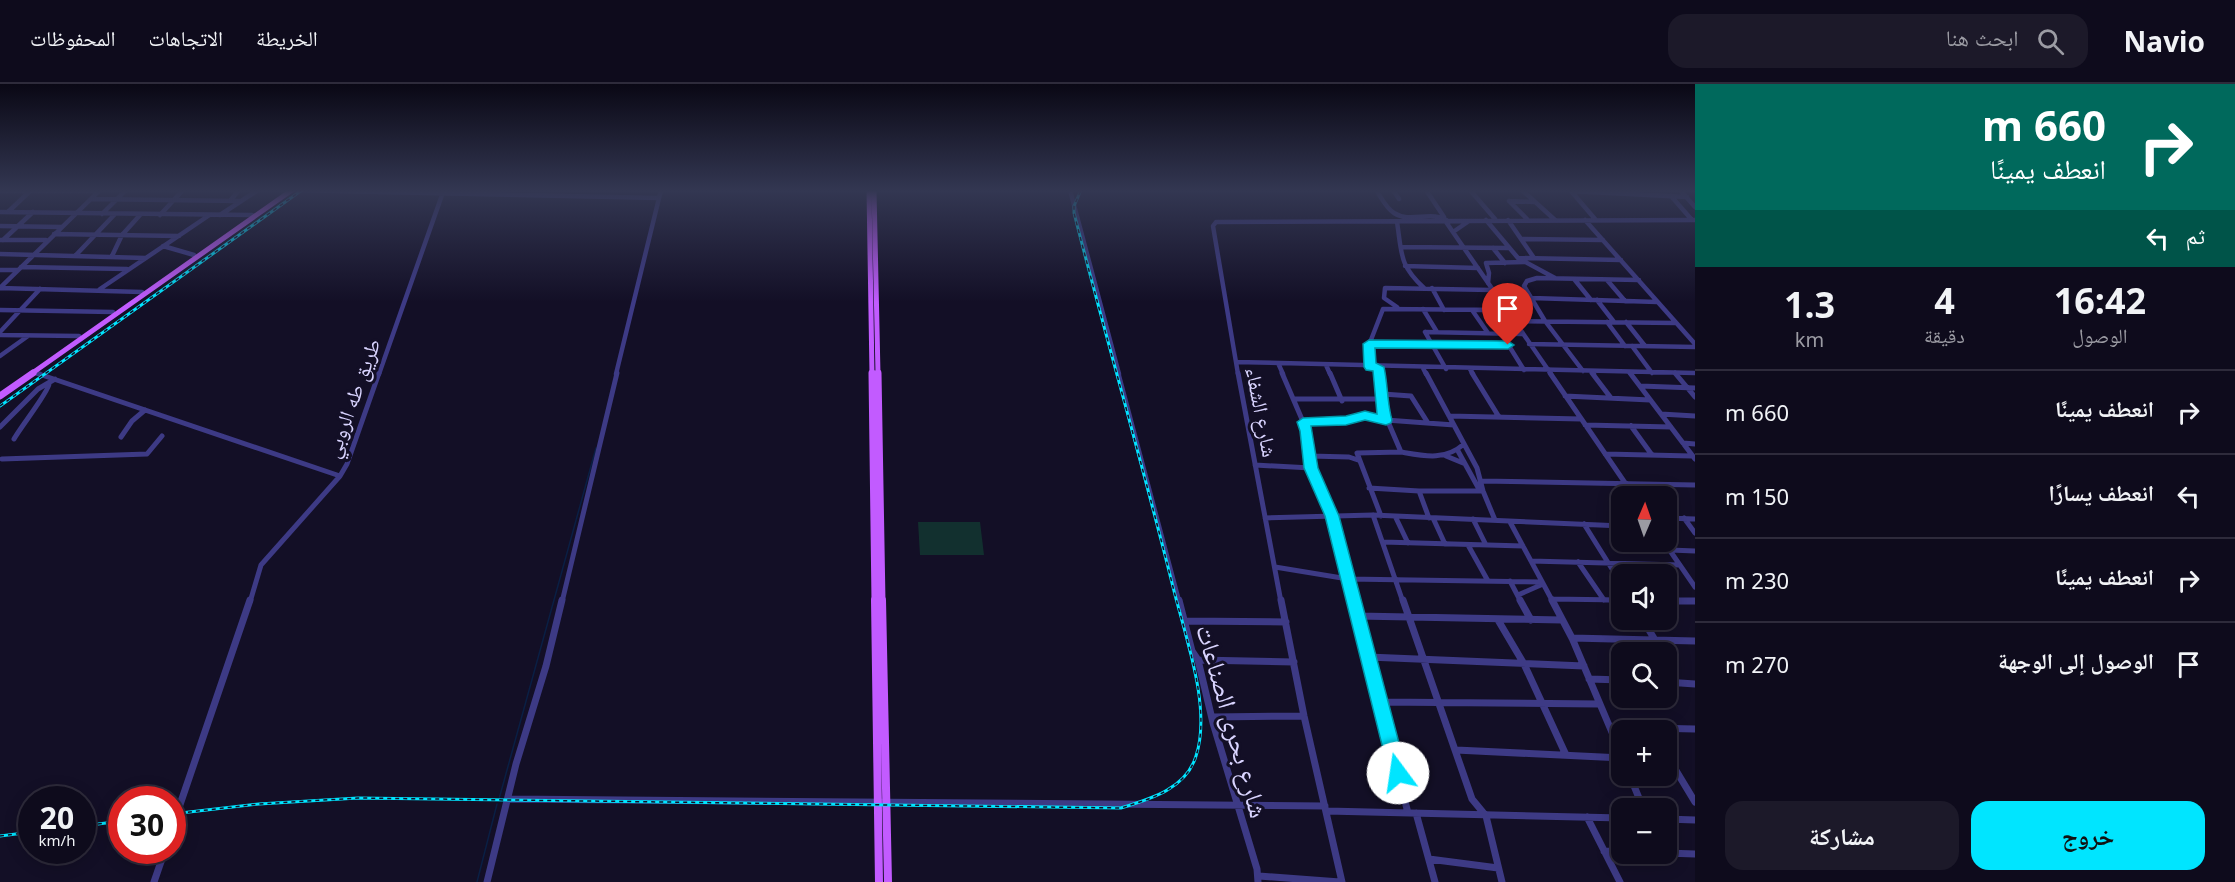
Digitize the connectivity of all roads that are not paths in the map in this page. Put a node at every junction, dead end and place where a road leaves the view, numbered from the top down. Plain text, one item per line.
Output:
1 (18, 227) edge
2 (62, 227) edge
3 (102, 227) edge
4 (129, 227) edge
5 (192, 227) edge
6 (235, 227) edge
7 (236, 227) edge
8 (431, 227) edge
9 (652, 227) edge
10 (870, 227) edge
11 (874, 227) edge
12 (1080, 227) edge
13 (1213, 227) edge
14 (1398, 227) edge
15 (1450, 227) edge
16 (1459, 227) edge
17 (1492, 227) edge
18 (1513, 227) edge
19 (1592, 227) edge
20 (229, 232) junction
21 (1453, 232) junction
22 (54, 234) junction
23 (95, 234) junction
24 (122, 235) junction
25 (180, 236) junction
26 (1521, 239) junction
27 (47, 240) junction
28 (1603, 240) junction
29 (1, 241) edge
30 (163, 246) junction
31 (1401, 247) junction
32 (1464, 248) junction
33 (1493, 248) junction
34 (1508, 248) junction
35 (0, 254) edge
36 (32, 255) junction
37 (194, 255) junction
38 (75, 256) junction
39 (112, 256) junction
40 (146, 258) junction
41 (1518, 258) junction
42 (1534, 258) junction
43 (1621, 260) junction
44 (1505, 262) junction
45 (1526, 262) junction
46 (1405, 266) junction
47 (1478, 268) junction
48 (19, 269) junction
49 (129, 269) junction
50 (0, 270) edge
51 (1556, 279) junction
52 (1574, 279) junction
53 (1607, 280) junction
54 (1639, 280) junction
55 (1488, 283) junction
56 (1, 287) edge
57 (1424, 288) junction
58 (1432, 288) junction
59 (40, 289) junction
60 (99, 290) junction
61 (1492, 290) junction
62 (142, 292) junction
63 (1532, 298) junction
64 (1594, 300) junction
65 (1625, 301) junction
66 (1658, 302) junction
67 (1398, 308) junction
68 (1423, 309) junction
69 (0, 310) edge
70 (19, 310) junction
71 (1444, 310) junction
72 (1472, 310) junction
73 (1507, 310) junction
74 (113, 312) junction
75 (1513, 321) junction
76 (1545, 321) junction
77 (1607, 322) junction
78 (1614, 322) junction
79 (1626, 322) junction
80 (1676, 323) junction
81 (1437, 332) junction
82 (0, 333) edge
83 (1448, 333) junction
84 (1488, 333) junction
85 (1501, 333) junction
86 (1522, 334) junction
87 (29, 335) junction
88 (79, 336) junction
89 (1369, 344) junction
90 (1529, 344) junction
91 (1562, 344) junction
92 (1432, 345) junction
93 (1455, 345) junction
94 (1508, 345) junction
95 (1625, 346) junction
96 (1632, 346) junction
97 (1646, 346) junction
98 (1695, 346) edge
99 (0, 356) edge
100 (1236, 362) junction
101 (1278, 363) junction
102 (1326, 365) junction
103 (1370, 367) junction
104 (1378, 367) junction
105 (1423, 368) junction
106 (1446, 369) junction
107 (1470, 369) junction
108 (1524, 370) junction
109 (1548, 371) junction
110 (1583, 371) junction
111 (33, 372) junction
112 (1591, 372) junction
113 (1629, 372) junction
114 (1652, 373) junction
115 (1675, 373) junction
116 (1695, 373) edge
117 (56, 380) junction
118 (49, 384) junction
119 (1640, 386) junction
120 (1687, 388) junction
121 (1695, 388) edge
122 (0, 394) edge
123 (1565, 396) junction
124 (1383, 397) junction
125 (1695, 397) edge
126 (1611, 398) junction
127 (1294, 399) junction
128 (1650, 400) junction
129 (1342, 401) junction
130 (144, 410) junction
131 (1661, 414) junction
132 (1449, 416) junction
133 (1695, 416) edge
134 (1499, 417) junction
135 (1581, 419) junction
136 (1386, 420) junction
137 (1303, 422) junction
138 (1428, 423) junction
139 (1454, 425) junction
140 (1585, 425) junction
141 (1631, 426) junction
142 (0, 427) edge
143 (1671, 427) junction
144 (162, 436) dead end
145 (122, 437) dead end
146 (14, 439) dead end
147 (1683, 443) junction
148 (1464, 444) junction
149 (1695, 444) edge
150 (1458, 451) junction
151 (1401, 452) junction
152 (1605, 454) junction
153 (1652, 455) junction
154 (1310, 456) junction
155 (1446, 456) junction
156 (1694, 458) edge
157 (2, 459) dead end
158 (1358, 460) junction
159 (1463, 464) junction
160 (1255, 465) junction
161 (1311, 468) junction
162 (340, 476) junction
163 (1482, 481) junction
164 (1626, 485) junction
165 (1695, 485) edge
166 (1369, 488) junction
167 (1419, 491) junction
168 (1481, 491) junction
169 (1332, 516) junction
170 (1372, 516) junction
171 (1381, 516) junction
172 (1395, 516) junction
173 (1265, 518) junction
174 (1431, 518) junction
175 (1677, 518) edge
176 (1684, 518) junction
177 (1473, 519) junction
178 (1695, 519) edge
179 (1495, 520) junction
180 (1510, 522) junction
181 (1584, 524) junction
182 (1611, 525) edge
183 (1695, 532) edge
184 (1383, 542) junction
185 (1408, 543) junction
186 (1445, 544) junction
187 (1468, 545) junction
188 (1486, 545) junction
189 (1523, 546) junction
190 (1677, 550) edge
191 (1695, 551) edge
192 (1671, 552) edge
193 (1531, 561) junction
194 (1578, 562) junction
195 (1608, 563) junction
196 (1680, 565) junction
197 (1275, 567) junction
198 (1611, 568) edge
199 (1348, 579) junction
200 (1395, 579) junction
201 (1488, 581) junction
202 (1510, 581) junction
203 (1543, 583) junction
204 (1695, 587) edge
205 (1518, 596) junction
206 (1551, 599) junction
207 (1604, 600) junction
208 (1611, 600) edge
209 (1677, 601) edge
210 (1695, 602) edge
211 (878, 611) junction
212 (1358, 616) junction
213 (1410, 618) junction
214 (1498, 620) junction
215 (1562, 620) junction
216 (1185, 621) junction
217 (1531, 621) junction
218 (1286, 622) junction
219 (1649, 630) edge
220 (1572, 638) junction
221 (1655, 640) junction
222 (1695, 641) edge
223 (1368, 657) junction
224 (1424, 659) junction
225 (1198, 660) junction
226 (1294, 662) junction
227 (1524, 664) junction
228 (1584, 666) junction
229 (1589, 679) junction
230 (1611, 680) edge
231 (1677, 683) edge
232 (1695, 684) edge
233 (1380, 702) junction
234 (1439, 703) junction
235 (1542, 703) junction
236 (1599, 704) junction
237 (1304, 716) junction
238 (1213, 717) junction
239 (1677, 729) edge
240 (1695, 729) edge
241 (1611, 732) edge
242 (1456, 750) junction
243 (1566, 756) junction
244 (1611, 757) edge
245 (1677, 772) edge
246 (186, 788) edge
247 (508, 799) junction
248 (878, 802) junction
249 (886, 802) junction
250 (1695, 802) edge
251 (1237, 805) junction
252 (1326, 808) junction
253 (1412, 813) junction
254 (1486, 816) junction
255 (1587, 817) junction
256 (1611, 818) edge
257 (1677, 819) edge
258 (1695, 820) edge
259 (1604, 851) junction
260 (1611, 851) edge
261 (1677, 853) edge
262 (1695, 854) edge
263 (1429, 859) junction
264 (160, 864) edge
265 (1498, 868) junction
266 (1258, 879) edge
267 (154, 882) edge
268 (487, 882) edge
269 (879, 882) edge
270 (888, 882) edge
271 (1341, 882) edge
272 (1435, 882) edge
273 (1502, 882) edge
274 (1620, 882) edge

1 - 29 street
2 - 22 street
3 - 23 street
4 - 24 street
5 - 25 street
6 - 20 main road
7 - 20 main road
8 - 162 street, طريق طه الروبي
9 - 247 street
10 - 211 main road
11 - 211 main road
12 - 216 street, شارع بحرى الصناعات
13 - 100 street, شارع الشفاء
14 - 31 street
15 - 21 street
16 - 21 street
17 - 34 street
18 - 26 street
19 - 28 street
20 - 37 main road
20 - 111 main road
21 - 32 street
22 - 23 street
22 - 27 street
23 - 24 street
23 - 38 street
24 - 25 street
24 - 39 street
25 - 30 street
26 - 28 street
26 - 42 street
27 - 29 street
27 - 36 street
28 - 43 street
30 - 37 street
30 - 40 street
31 - 32 street
31 - 46 street
32 - 33 street
32 - 47 street
33 - 34 street
33 - 44 street
34 - 41 street
35 - 36 street
36 - 38 street
36 - 48 street
37 - 62 main road
38 - 39 street
39 - 40 street
40 - 49 street
41 - 42 street
41 - 45 street
42 - 43 street
43 - 54 street
44 - 45 street
44 - 55 street
45 - 51 street
46 - 47 street
46 - 57 street
47 - 55 street
48 - 49 street
48 - 50 street
48 - 56 street
49 - 60 street
51 - 52 street
51 - 63 street
52 - 53 street
52 - 64 street
53 - 54 street
53 - 65 street
54 - 66 street
55 - 61 street
56 - 59 street
57 - 58 street
57 - 67 street
58 - 61 street
58 - 71 street
59 - 60 street
59 - 70 street
60 - 62 street
61 - 73 street
62 - 74 main road
63 - 64 street
63 - 76 street
64 - 65 street
64 - 78 street
65 - 66 street
66 - 80 street
67 - 68 street
67 - 89 street
68 - 71 street
68 - 81 street
69 - 70 street
70 - 74 street
70 - 82 street
71 - 72 street
72 - 73 street
72 - 84 street
73 - 75 street
74 - 88 main road
75 - 76 street
75 - 86 street
76 - 77 street
76 - 91 street
77 - 78 street
77 - 95 street
78 - 79 street
79 - 80 street
79 - 97 street
80 - 98 street
81 - 83 street
81 - 92 street
82 - 87 street
83 - 84 street
83 - 93 street
84 - 85 street
85 - 86 street
85 - 94 street
86 - 90 street
87 - 88 street
87 - 99 street
88 - 122 main road
89 - 92 street
89 - 103 street
90 - 91 street
90 - 109 street
91 - 95 street
91 - 110 street
92 - 93 street
92 - 106 street
93 - 94 street
94 - 108 street
95 - 96 street
96 - 97 street
96 - 114 street
97 - 98 street
100 - 101 street
100 - 160 street, شارع الشفاء
101 - 102 street
101 - 127 street
102 - 103 street
102 - 129 street
103 - 104 street
104 - 105 street
104 - 124 street
105 - 106 street
105 - 132 street
106 - 107 street
107 - 108 street
107 - 134 street
108 - 109 street
109 - 110 street
109 - 123 street
110 - 112 street
111 - 117 street
111 - 122 main road
112 - 113 street
112 - 126 street
113 - 114 street
113 - 119 street
114 - 115 street
115 - 116 street
115 - 120 street
117 - 118 street
117 - 130 street
118 - 142 street
118 - 146 street
119 - 120 street
119 - 128 street
120 - 121 street
120 - 125 street
123 - 126 street
123 - 135 street
124 - 129 street
124 - 136 street
124 - 138 street
126 - 128 street
127 - 129 street
127 - 137 street
128 - 131 street
130 - 145 street
130 - 162 street
131 - 133 street
131 - 143 street
132 - 134 street
132 - 139 street
134 - 135 street
135 - 140 street
136 - 137 street
136 - 138 street
136 - 151 street
137 - 154 street
138 - 139 street
139 - 148 street
140 - 141 street
140 - 152 street
141 - 143 street
141 - 153 street
143 - 147 street
144 - 157 street
147 - 149 street
147 - 156 street
148 - 150 street
148 - 163 street
150 - 155 street
150 - 159 street
151 - 155 street
151 - 158 street
152 - 153 street
152 - 164 street
153 - 156 street
154 - 158 street
154 - 161 street
155 - 159 street
158 - 166 street
159 - 168 street
160 - 161 street
160 - 173 street, شارع الشفاء
161 - 169 street
162 - 246 street, طريق طه الروبي
163 - 164 street
163 - 168 street
164 - 165 street
166 - 167 street
166 - 171 street
167 - 168 street
167 - 174 street
168 - 179 street
169 - 170 street
169 - 173 street
169 - 199 street
170 - 171 street
170 - 184 street
171 - 172 street
172 - 174 street
172 - 185 street
173 - 197 street, شارع الشفاء
174 - 177 street
174 - 186 street
175 - 176 street
176 - 178 street
176 - 183 street
177 - 179 street
177 - 188 street
179 - 180 street
180 - 181 street
180 - 189 street
181 - 182 street
181 - 195 street
184 - 185 street
184 - 200 street
185 - 186 street
186 - 187 street
187 - 188 street
187 - 201 street
188 - 189 street
189 - 193 street
190 - 191 street
192 - 196 street
193 - 194 street
193 - 203 street
194 - 195 street
194 - 207 street
195 - 196 street
195 - 198 street
196 - 204 street
197 - 199 street
197 - 218 street, شارع الشفاء
199 - 200 street
199 - 212 street
200 - 201 street
200 - 213 street
201 - 202 street
202 - 203 street
202 - 205 street
203 - 205 street
203 - 206 street
205 - 217 street
206 - 207 street
206 - 215 street
207 - 208 street
209 - 210 street
211 - 248 main road
211 - 249 main road
212 - 213 street
212 - 223 street
213 - 214 street
213 - 224 street
214 - 217 street
214 - 227 street
215 - 217 street
215 - 220 street
216 - 218 street
216 - 225 street, شارع بحرى الصناعات
218 - 226 street, شارع الشفاء
219 - 221 street
220 - 221 street
220 - 228 street
221 - 222 street
223 - 224 street
223 - 233 street
224 - 227 street
224 - 234 street
225 - 226 street
225 - 238 street, شارع بحرى الصناعات
226 - 237 street, شارع الشفاء
227 - 228 street
227 - 235 street
228 - 229 street
229 - 230 street
229 - 236 street
231 - 232 street
233 - 234 street
233 - 253 street
234 - 235 street
234 - 242 street
235 - 236 street
235 - 243 street
236 - 241 street
237 - 238 street
237 - 252 street, شارع الشفاء
238 - 251 street, شارع بحرى الصناعات
239 - 240 street
242 - 243 street
242 - 254 street
243 - 244 street
245 - 250 street
247 - 248 street
247 - 268 street
248 - 249 street
248 - 269 main road
249 - 251 street
249 - 270 main road
251 - 252 street
251 - 266 street, شارع بحرى الصناعات
252 - 253 street
252 - 271 street, شارع الشفاء
253 - 254 street
253 - 263 street
254 - 255 street
254 - 265 street
255 - 256 street
255 - 259 street
257 - 258 street
259 - 260 street
259 - 274 street
261 - 262 street
263 - 265 street
263 - 272 street
264 - 267 street
265 - 273 street
266 - 271 street

